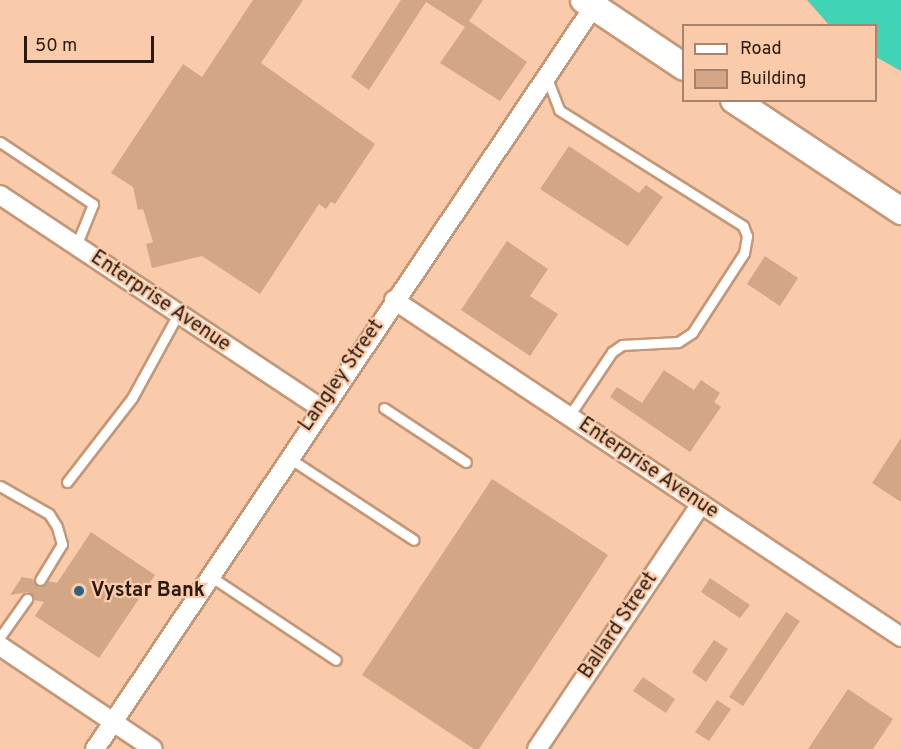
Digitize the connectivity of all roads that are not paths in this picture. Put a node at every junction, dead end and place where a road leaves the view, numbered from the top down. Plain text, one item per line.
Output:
1 (589, 3) edge
2 (682, 66) edge
3 (546, 76) junction
4 (737, 102) edge
5 (0, 142) edge
6 (0, 196) edge
7 (901, 212) edge
8 (76, 246) junction
9 (394, 300) junction
10 (178, 314) junction
11 (321, 408) junction
12 (384, 408) dead end
13 (569, 416) junction
14 (287, 457) junction
15 (466, 462) dead end
16 (67, 482) dead end
17 (0, 486) edge
18 (701, 504) junction
19 (414, 540) dead end
20 (208, 575) junction
21 (40, 580) dead end
22 (27, 599) dead end
23 (0, 637) edge
24 (901, 637) edge
25 (0, 646) edge
26 (336, 660) dead end
27 (112, 721) junction
28 (95, 749) edge
29 (153, 749) edge
30 (537, 749) edge

1 - 2 main road
1 - 3 street, Langley Street
3 - 9 street, Langley Street
3 - 13 lane
4 - 7 main road
5 - 8 lane
6 - 8 street, Enterprise Avenue
8 - 10 street, Enterprise Avenue
9 - 11 street, Langley Street
9 - 13 street, Enterprise Avenue
10 - 11 street, Enterprise Avenue
10 - 16 lane
11 - 14 street, Langley Street
12 - 15 lane
13 - 18 street, Enterprise Avenue
14 - 19 lane
14 - 20 street, Langley Street
17 - 21 lane
18 - 24 street, Enterprise Avenue
18 - 30 street, Ballard Street
20 - 26 lane
20 - 27 street, Langley Street
22 - 23 lane
25 - 27 street
27 - 28 street, Langley Street
27 - 29 street

